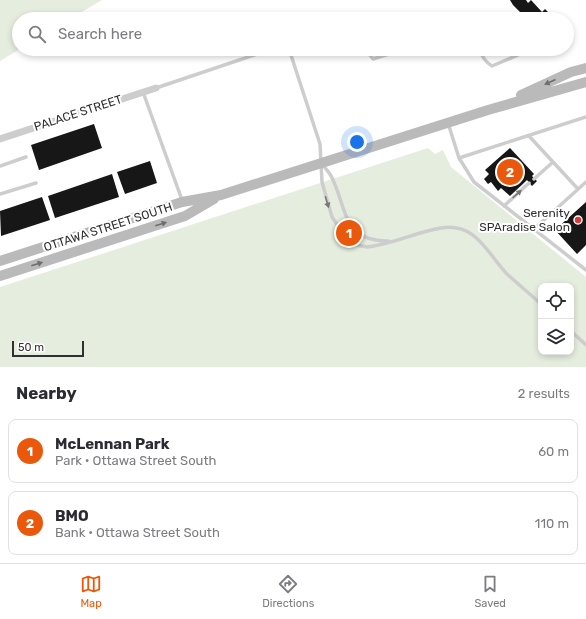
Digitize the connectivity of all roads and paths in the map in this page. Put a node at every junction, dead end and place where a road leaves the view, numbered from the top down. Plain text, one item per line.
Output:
1 (251, 56) edge
2 (291, 56) edge
3 (371, 56) edge
4 (383, 56) edge
5 (482, 56) edge
6 (516, 56) edge
7 (586, 68) edge
8 (586, 82) edge
9 (156, 88) joint
10 (143, 92) junction
11 (488, 110) junction
12 (586, 117) edge
13 (448, 122) junction
14 (529, 136) junction
15 (0, 139) edge
16 (26, 157) dead end
17 (459, 158) junction
18 (553, 162) junction
19 (322, 164) junction
20 (0, 166) edge
21 (534, 179) dead end
22 (586, 182) edge
23 (36, 183) dead end
24 (530, 183) dead end
25 (578, 189) junction
26 (0, 194) edge
27 (221, 195) junction
28 (182, 202) junction
29 (504, 206) junction
30 (534, 229) junction
31 (391, 241) junction
32 (0, 261) edge
33 (586, 270) edge
34 (0, 276) edge
35 (538, 301) edge
36 (574, 334) edge
37 (586, 345) edge

1 - 9 lane
2 - 19 lane
3 - 4 lane
5 - 6 lane
7 -> 11 main road, OTTAWA STREET SOUTH
8 - 11 main road, OTTAWA STREET SOUTH
9 - 10 street, PALACE STREET
10 - 15 street, PALACE STREET
10 - 28 lane
11 - 13 main road, OTTAWA STREET SOUTH
12 - 14 lane
13 - 17 lane
13 - 19 main road, OTTAWA STREET SOUTH
14 - 17 lane
14 - 18 lane
16 - 20 lane
17 - 29 lane
18 - 21 lane
18 - 25 lane
19 - 27 main road, OTTAWA STREET SOUTH
19 - 31 lane
19 -> 31 lane
22 - 25 lane
23 - 26 lane
29 -> 24 lane
25 - 30 lane
27 - 28 main road, OTTAWA STREET SOUTH
34 -> 27 main road, OTTAWA STREET SOUTH
28 - 32 main road, OTTAWA STREET SOUTH
29 - 30 lane
30 - 33 lane
31 - 35 lane
36 - 37 lane

